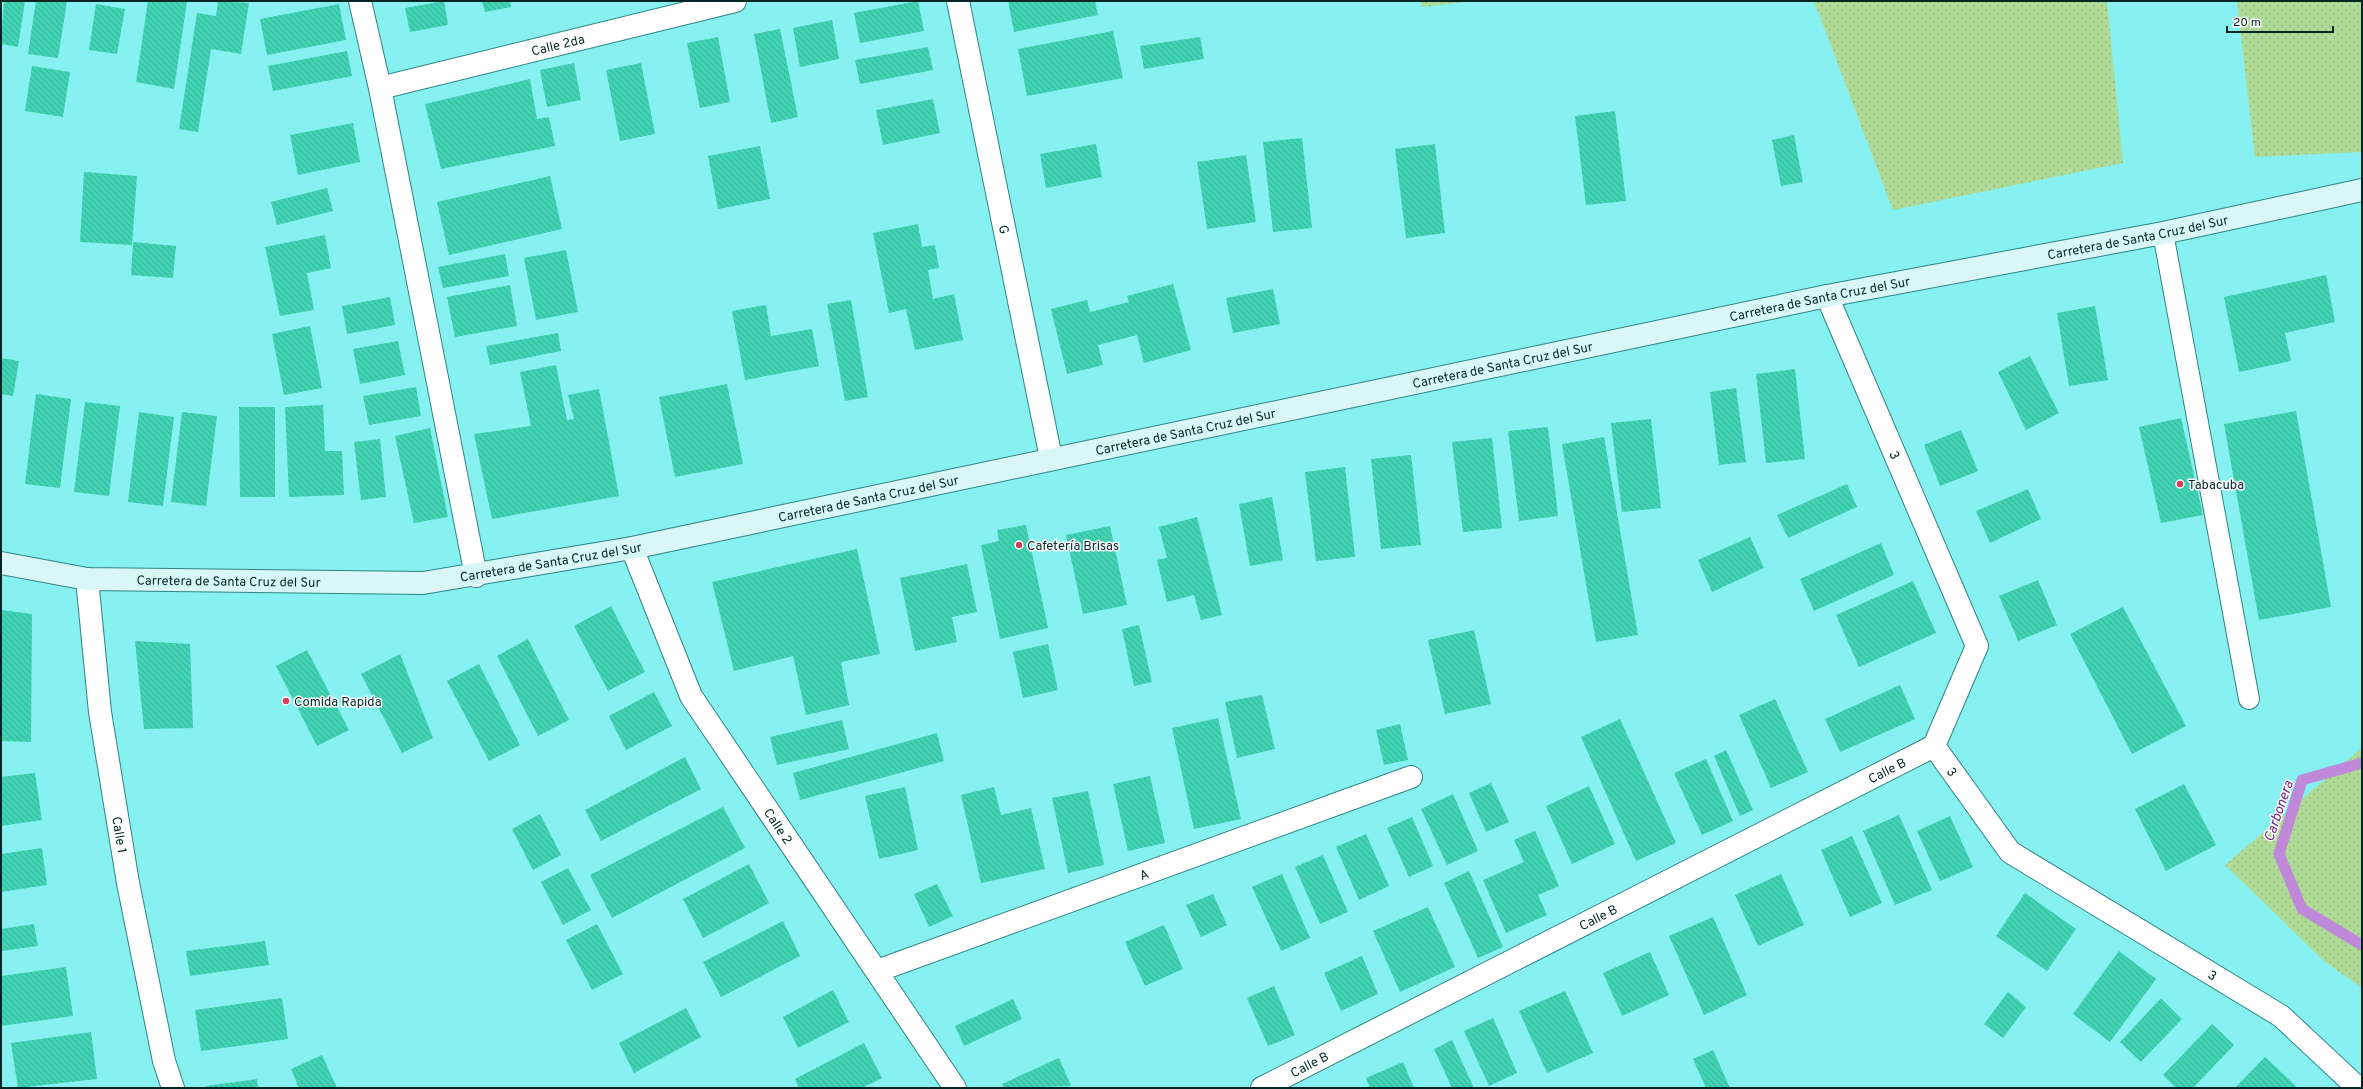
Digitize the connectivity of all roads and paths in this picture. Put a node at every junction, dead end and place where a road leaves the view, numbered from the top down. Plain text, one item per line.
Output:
1 (360, 1) edge
2 (735, 1) edge
3 (958, 1) edge
4 (380, 88) junction
5 (2362, 190) edge
6 (2163, 233) junction
7 (1827, 296) junction
8 (1051, 458) junction
9 (632, 548) junction
10 (1, 563) edge
11 (476, 576) junction
12 (87, 579) junction
13 (2249, 699) dead end
14 (1934, 746) junction
15 (1411, 777) dead end
16 (877, 972) junction
17 (172, 1088) edge
18 (955, 1088) edge
19 (1262, 1088) edge
20 (2358, 1088) edge

1 - 4 street
2 - 4 street, Calle 2da
3 - 8 street, G
4 - 11 street
5 - 6 main road, Carretera de Santa Cruz del Sur
6 - 7 main road, Carretera de Santa Cruz del Sur
6 - 13 lane
7 - 8 main road, Carretera de Santa Cruz del Sur
7 - 14 street, 3
8 - 9 main road, Carretera de Santa Cruz del Sur
9 - 11 main road, Carretera de Santa Cruz del Sur
9 - 16 street, Calle 2
10 - 12 main road, Carretera de Santa Cruz del Sur
11 - 12 main road, Carretera de Santa Cruz del Sur
12 - 17 street, Calle 1
14 - 19 street, Calle B
14 - 20 street, 3
15 - 16 street, A
16 - 18 street, Calle 2

